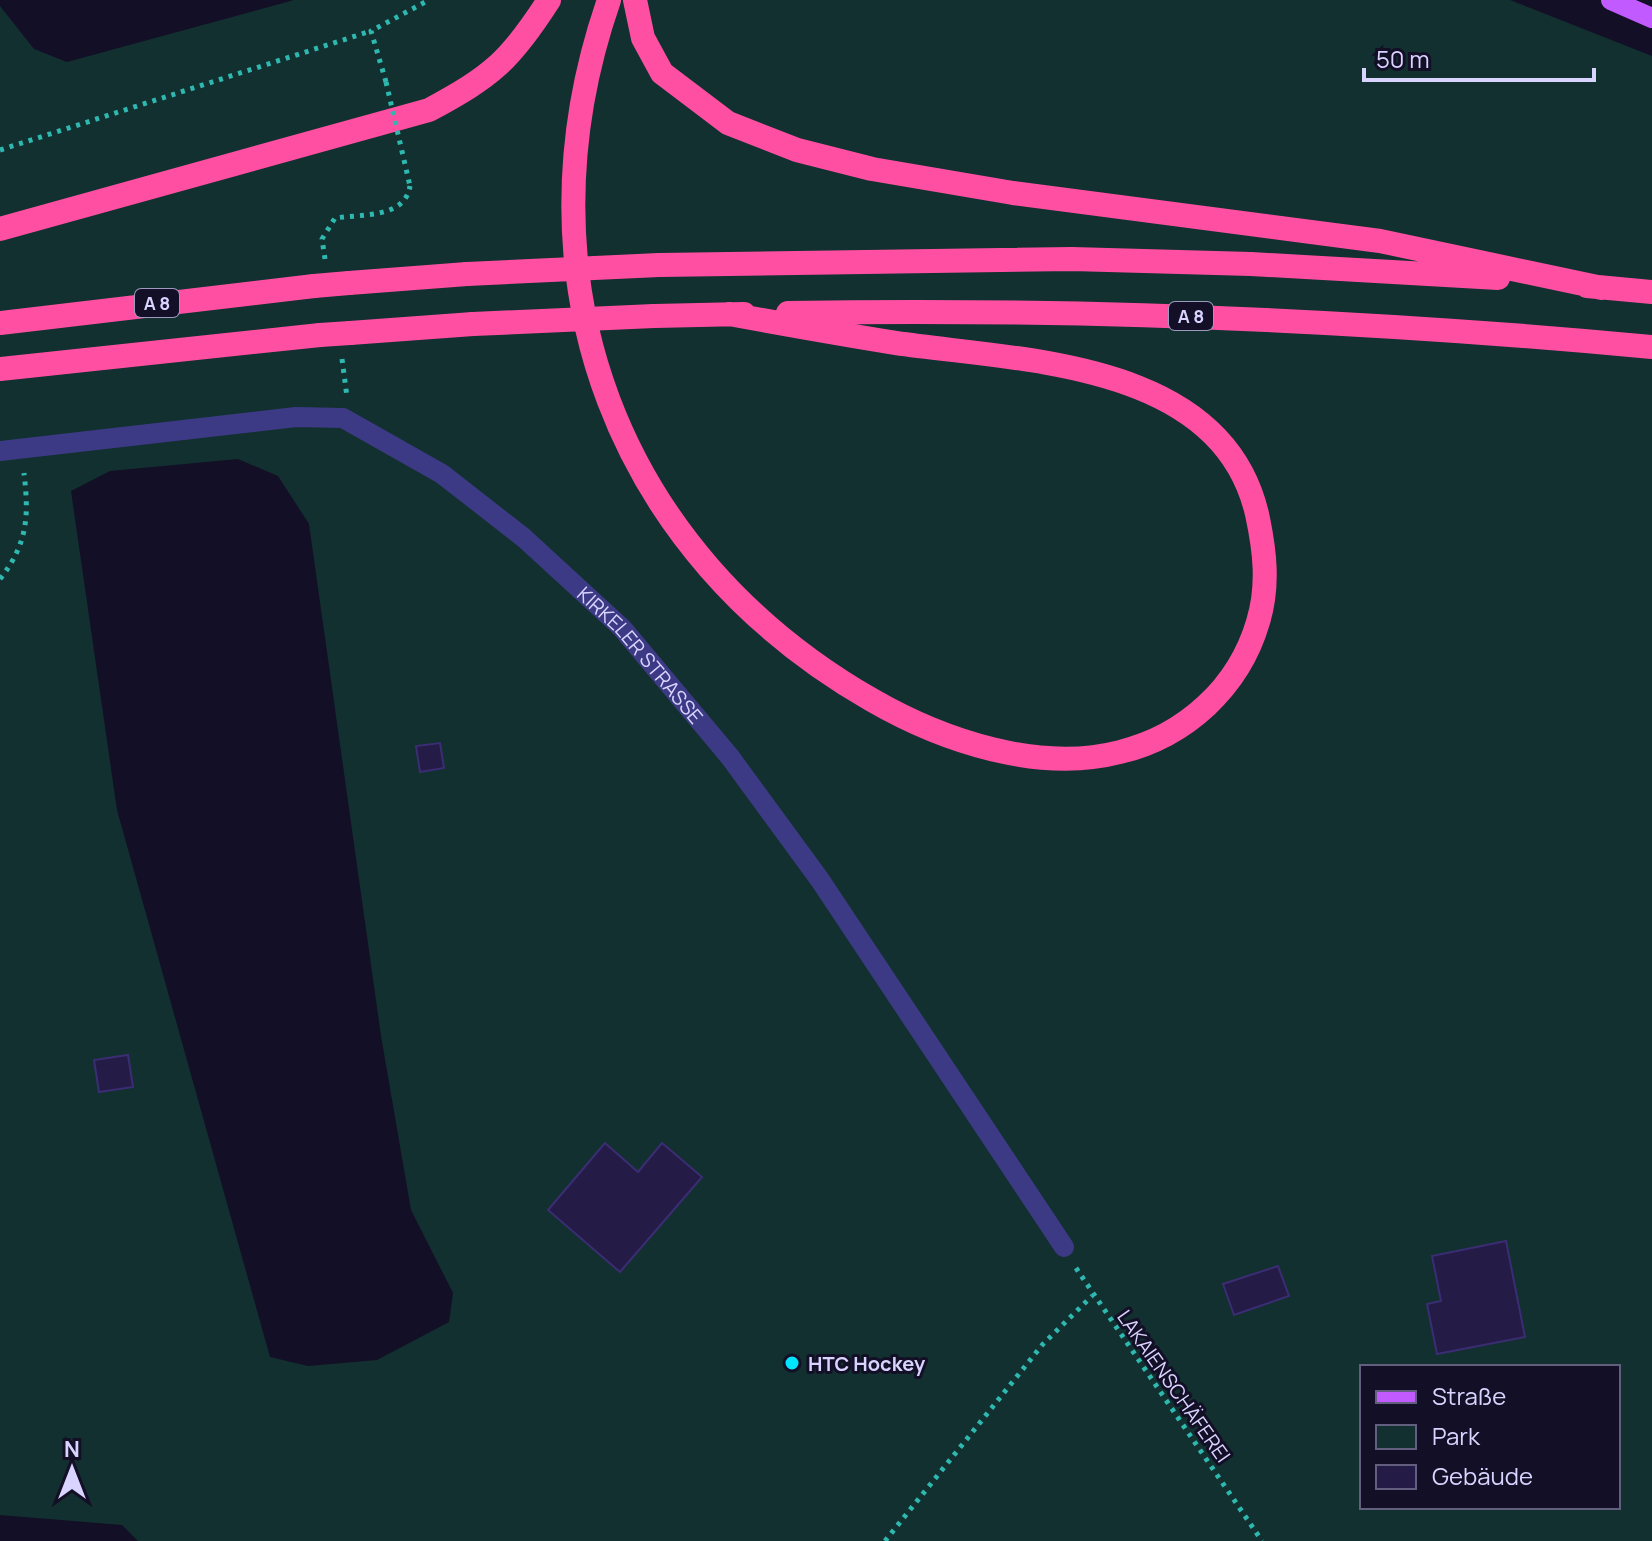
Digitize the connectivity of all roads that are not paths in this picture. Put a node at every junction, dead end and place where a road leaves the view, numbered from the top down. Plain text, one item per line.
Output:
1 (549, 0) edge
2 (609, 0) edge
3 (635, 0) edge
4 (1611, 0) edge
5 (1652, 18) edge
6 (0, 229) edge
7 (1602, 288) junction
8 (1652, 292) edge
9 (729, 314) junction
10 (0, 323) edge
11 (1652, 347) edge
12 (0, 369) edge
13 (10, 450) edge
14 (1064, 1247) road end

1 - 6 highway
2 - 9 highway
3 - 7 highway
4 - 5 main road
7 - 8 highway, A 8
7 - 10 highway, A 8, bridge
9 - 11 highway, A 8
9 - 12 highway, A 8, bridge
13 - 14 lane, KIRKELER STRASSE

